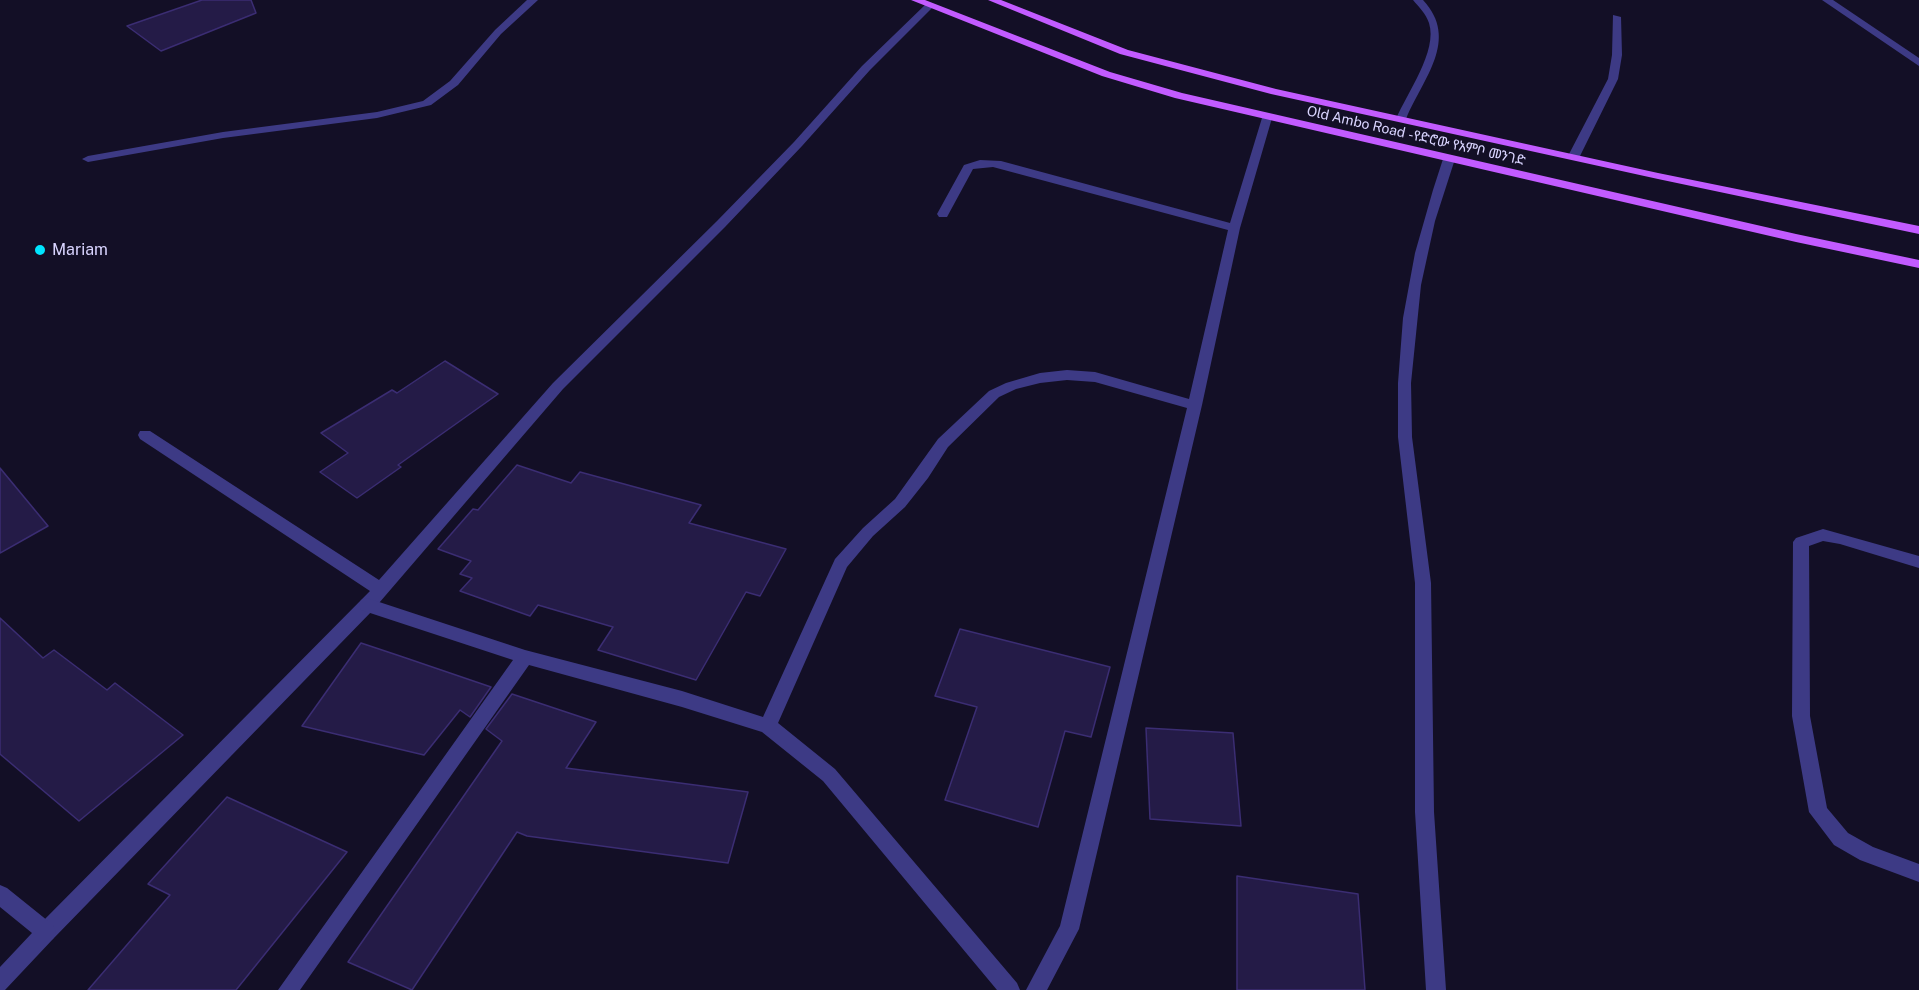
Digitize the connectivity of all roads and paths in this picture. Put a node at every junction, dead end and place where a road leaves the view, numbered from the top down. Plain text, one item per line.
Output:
1 (533, 0) edge
2 (993, 0) edge
3 (1418, 0) edge
4 (1827, 0) edge
5 (923, 3) edge
6 (1616, 17) dead end
7 (1919, 63) edge
8 (1267, 118) junction
9 (1401, 119) junction
10 (1574, 156) junction
11 (88, 159) dead end
12 (1449, 159) junction
13 (943, 214) dead end
14 (1234, 228) junction
15 (1919, 230) edge
16 (1919, 264) edge
17 (1195, 405) junction
18 (145, 435) dead end
19 (1919, 562) edge
20 (380, 589) junction
21 (367, 604) junction
22 (525, 657) junction
23 (768, 726) junction
24 (1919, 873) edge
25 (0, 895) edge
26 (46, 932) junction
27 (0, 982) edge
28 (288, 990) edge
29 (1010, 990) edge
30 (1036, 990) edge
31 (1436, 990) edge

1 - 11 street
2 - 9 main road, Old Ambo Road -የድሮው የአምቦ መንገድ
3 - 9 street
4 - 7 street
5 - 8 main road, Old Ambo Road -የድሮው የአምቦ መንገድ
5 - 20 street
6 - 10 street
8 - 12 main road, Old Ambo Road -የድሮው የአምቦ መንገድ
8 - 14 street
9 - 10 main road, Old Ambo Road -የድሮው የአምቦ መንገድ
10 - 15 main road, Old Ambo Road -የድሮው የአምቦ መንገድ
12 - 16 main road, Old Ambo Road -የድሮው የአምቦ መንገድ
12 - 31 street
13 - 14 street
14 - 17 street
17 - 23 street
17 - 30 street
18 - 20 street
19 - 24 street
20 - 21 street
21 - 22 street
21 - 26 street
22 - 23 street
22 - 28 street
23 - 29 street
25 - 26 street
26 - 27 street

